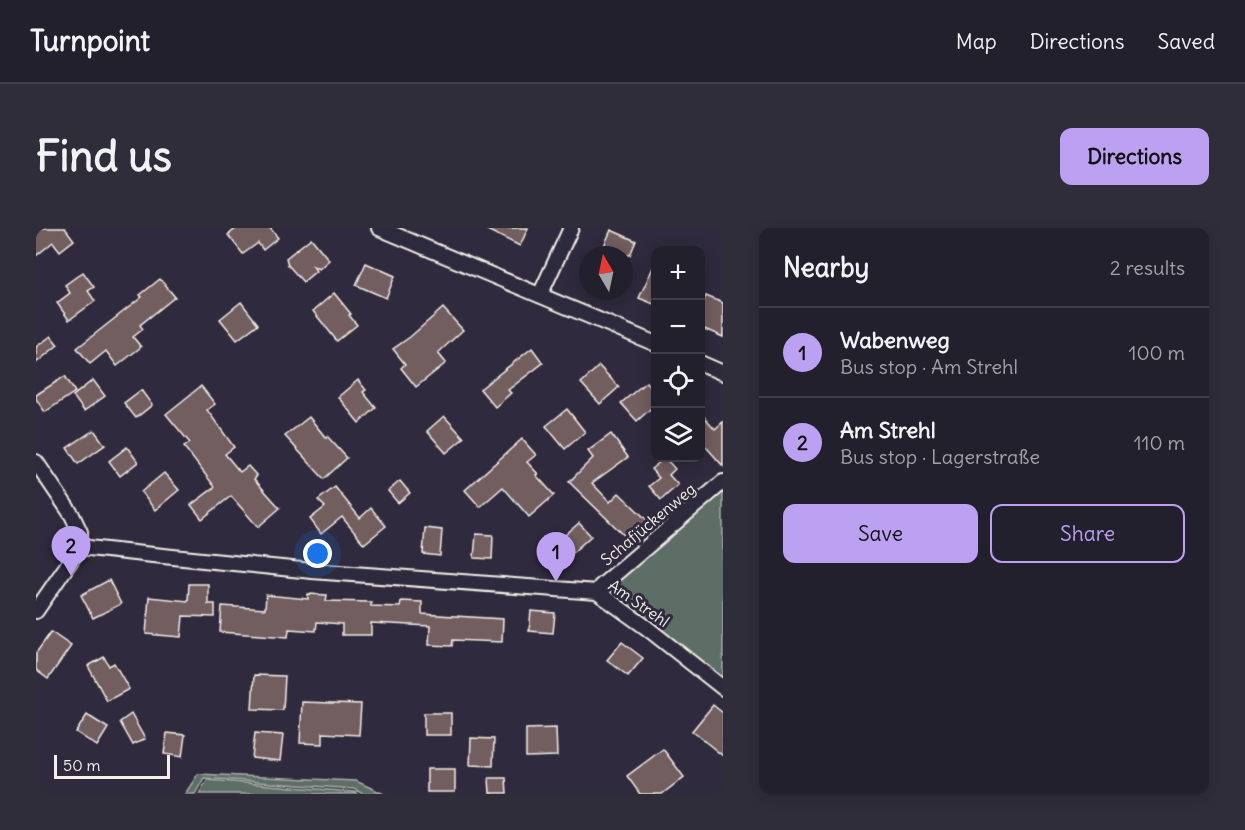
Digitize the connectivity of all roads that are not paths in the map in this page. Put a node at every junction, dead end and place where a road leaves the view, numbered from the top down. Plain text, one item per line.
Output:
1 (379, 228) edge
2 (571, 228) edge
3 (540, 295) junction
4 (651, 342) edge
5 (705, 365) edge
6 (723, 373) edge
7 (36, 462) edge
8 (723, 482) edge
9 (80, 547) junction
10 (597, 592) junction
11 (36, 611) edge
12 (723, 688) edge

1 - 3 street
2 - 3 street
3 - 4 street
5 - 6 street
7 - 9 street
8 - 10 street, Schafjückenweg
9 - 10 street, Am Strehl
9 - 11 street
10 - 12 street, Am Strehl

